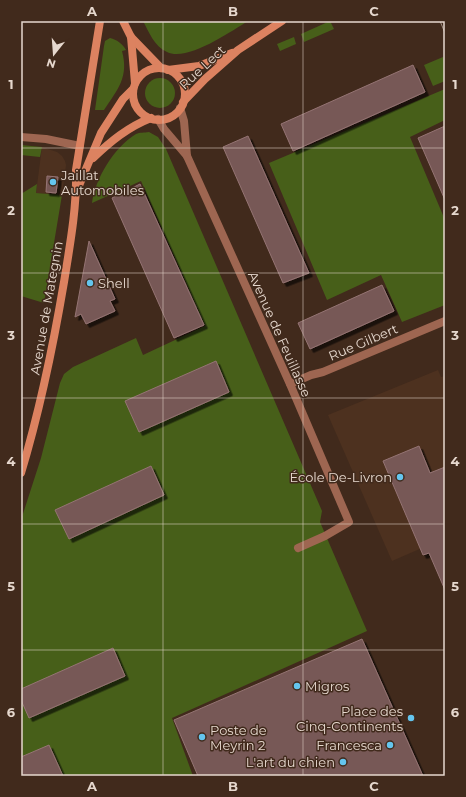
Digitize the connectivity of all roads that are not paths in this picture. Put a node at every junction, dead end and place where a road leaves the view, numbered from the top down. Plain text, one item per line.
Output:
1 (100, 21) edge
2 (123, 21) edge
3 (282, 21) edge
4 (131, 37) junction
5 (238, 50) junction
6 (164, 69) junction
7 (134, 86) junction
8 (182, 105) junction
9 (154, 119) junction
10 (21, 137) edge
11 (80, 146) junction
12 (187, 156) junction
13 (90, 160) junction
14 (76, 193) junction
15 (445, 321) edge
16 (290, 384) junction
17 (21, 473) edge
18 (298, 548) dead end

1 - 11 main road, Avenue de Mategnin
2 - 4 main road
3 - 5 main road, Rue Lect
4 - 6 main road
4 - 7 main road
5 - 6 main road, Rue Lect
5 - 8 main road, Rue Lect
6 - 7 main road
6 - 8 main road
7 - 9 main road
7 - 13 main road, Avenue de Mategnin
8 - 9 main road
8 - 12 street, Avenue de Feuillasse
9 - 12 street, Avenue de Feuillasse
9 - 13 main road, Avenue de Mategnin
10 - 11 street
11 - 14 main road, Avenue de Mategnin
12 - 16 street, Avenue de Feuillasse
13 - 14 main road, Avenue de Mategnin
14 - 17 main road, Avenue de Mategnin
15 - 16 street, Rue Gilbert
16 - 18 street, Avenue de Feuillasse

